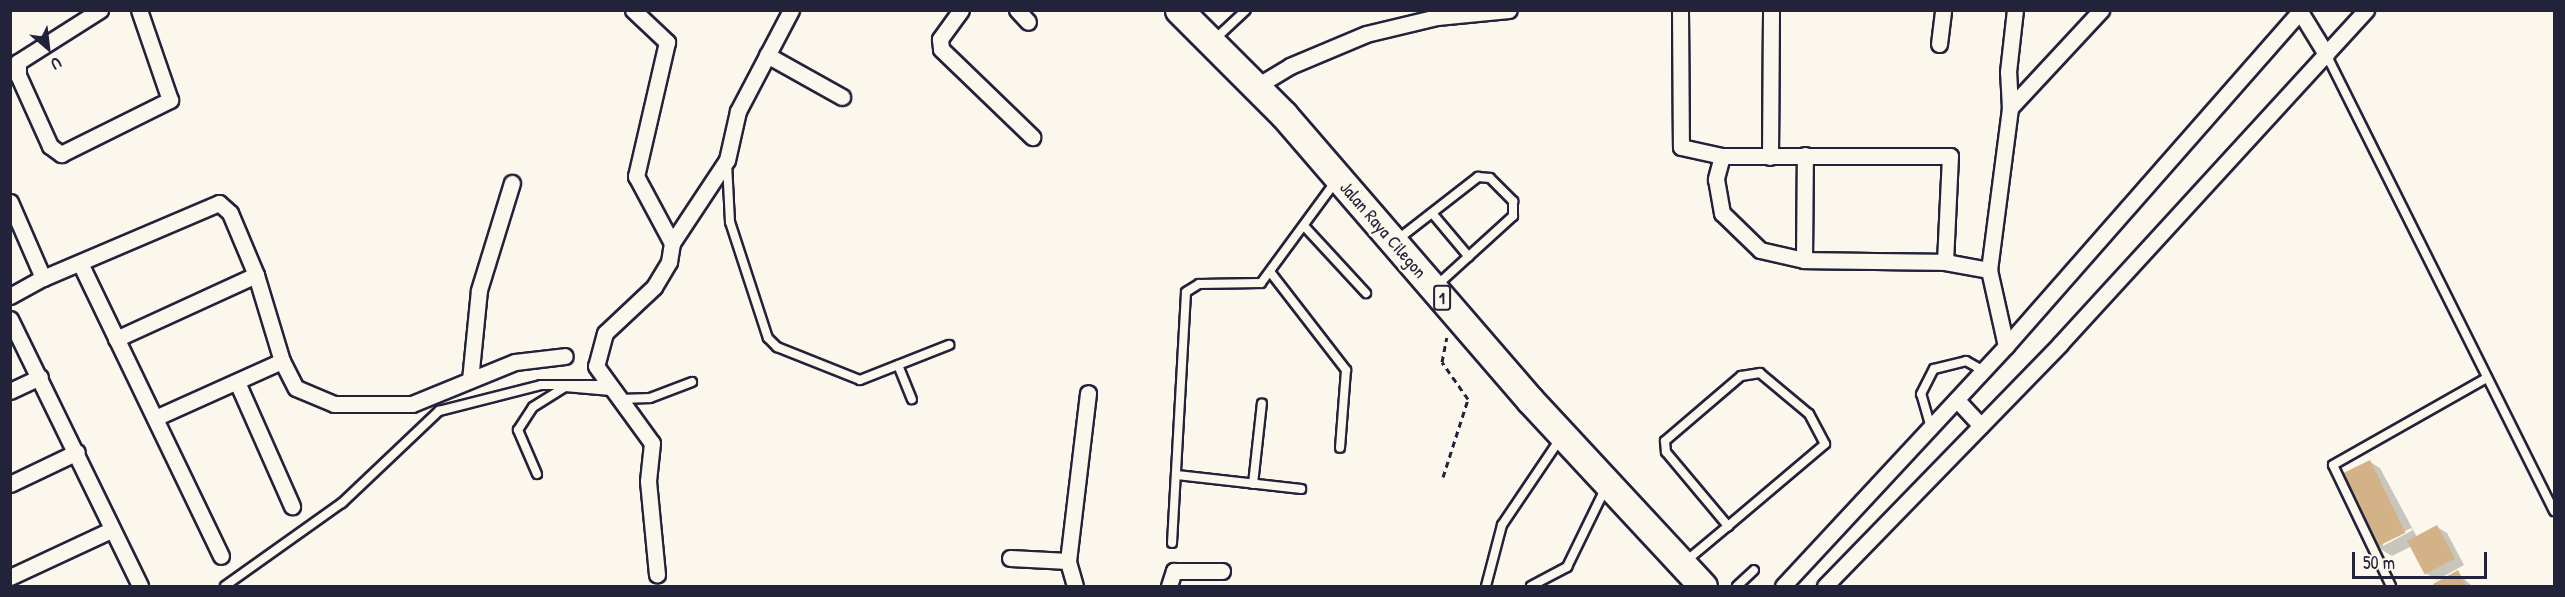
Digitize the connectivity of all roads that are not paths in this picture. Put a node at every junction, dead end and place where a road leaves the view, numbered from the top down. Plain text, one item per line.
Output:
1 (100, 10) edge
2 (140, 10) edge
3 (633, 10) edge
4 (791, 10) edge
5 (961, 10) edge
6 (1179, 10) edge
7 (1246, 10) edge
8 (1509, 10) edge
9 (1680, 10) edge
10 (1770, 10) edge
11 (1943, 10) edge
12 (2015, 10) edge
13 (2101, 10) edge
14 (2366, 10) edge
15 (2300, 11) edge
16 (1212, 42) junction
17 (1939, 44) dead end
18 (2326, 54) junction
19 (767, 55) junction
20 (1257, 86) junction
21 (842, 97) dead end
22 (2010, 108) junction
23 (1032, 137) dead end
24 (1805, 155) junction
25 (1722, 156) junction
26 (1770, 157) junction
27 (727, 160) junction
28 (1338, 177) junction
29 (512, 183) dead end
30 (10, 202) edge
31 (1432, 213) junction
32 (1305, 227) junction
33 (672, 243) junction
34 (1393, 243) junction
35 (1468, 256) junction
36 (1804, 260) junction
37 (1945, 262) junction
38 (80, 263) junction
39 (1989, 270) junction
40 (1271, 273) junction
41 (256, 275) junction
42 (43, 278) junction
43 (1433, 288) junction
44 (1366, 293) dead end
45 (10, 296) edge
46 (10, 319) edge
47 (116, 339) junction
48 (949, 345) dead end
49 (2006, 346) junction
50 (565, 356) dead end
51 (282, 361) junction
52 (898, 365) junction
53 (1982, 370) junction
54 (40, 377) junction
55 (2487, 378) junction
56 (470, 380) junction
57 (237, 382) junction
58 (692, 382) dead end
59 (10, 392) edge
60 (612, 392) junction
61 (1088, 393) dead end
62 (912, 399) dead end
63 (1957, 400) junction
64 (1262, 403) dead end
65 (155, 418) junction
66 (1981, 426) junction
67 (1931, 428) junction
68 (1563, 435) junction
69 (1340, 448) dead end
70 (77, 452) junction
71 (537, 474) dead end
72 (1177, 475) junction
73 (10, 484) edge
74 (1253, 484) junction
75 (1608, 484) junction
76 (1301, 489) dead end
77 (292, 506) dead end
78 (2554, 511) edge
79 (1728, 526) junction
80 (111, 530) junction
81 (1172, 543) dead end
82 (221, 556) dead end
83 (1010, 558) dead end
84 (1068, 561) junction
85 (1683, 563) junction
86 (1754, 570) dead end
87 (1222, 571) dead end
88 (657, 575) dead end
89 (10, 577) edge
90 (140, 586) edge
91 (225, 586) edge
92 (1075, 586) edge
93 (1169, 586) edge
94 (1486, 586) edge
95 (1531, 586) edge
96 (1703, 586) edge
97 (1737, 586) edge
98 (1783, 586) edge
99 (1825, 586) edge
100 (2391, 586) edge

1 - 2 street
3 - 33 street
4 - 19 street
5 - 23 street
6 - 16 highway, Jalan Raya Cilegon / 1
7 - 16 lane
8 - 20 street
9 - 25 street
10 - 26 street
11 - 17 street
12 - 22 street
13 - 22 street
14 - 18 street
15 - 18 street
15 - 49 street
16 - 20 highway, Jalan Raya Cilegon / 1
18 - 55 lane
18 - 66 street
19 - 21 street
19 - 27 street
20 - 28 highway, Jalan Raya Cilegon / 1
22 - 39 street
24 - 26 street
24 - 36 street
24 - 37 street
25 - 26 street
25 - 36 street
27 - 33 street
27 - 52 lane
28 - 32 lane
28 - 34 highway, Jalan Raya Cilegon / 1
29 - 56 street
30 - 42 street
31 - 34 lane
31 - 35 lane
31 - 35 lane
32 - 40 lane
32 - 44 lane
33 - 60 street
34 - 43 highway, Jalan Raya Cilegon / 1
35 - 43 lane
36 - 37 street
37 - 39 street
38 - 41 street
38 - 42 street
38 - 47 street
39 - 49 street
40 - 69 lane
40 - 72 lane
41 - 47 street
41 - 51 street
42 - 45 street
43 - 68 highway, Jalan Raya Cilegon / 1
46 - 54 street
47 - 65 street
48 - 52 lane
49 - 53 street
50 - 56 street
51 - 56 street
51 - 57 street
52 - 62 lane
53 - 63 street
53 - 67 lane
54 - 59 street
54 - 70 street
55 - 78 lane
55 - 100 lane
57 - 65 street
57 - 77 street
58 - 60 lane
60 - 71 lane
60 - 88 street
60 - 91 lane
61 - 84 street
63 - 66 street
63 - 67 street
64 - 74 lane
65 - 82 street
66 - 99 street
67 - 98 street
68 - 75 highway, Jalan Raya Cilegon / 1
68 - 94 lane
70 - 73 street
70 - 80 street
72 - 74 lane
72 - 81 lane
74 - 76 lane
75 - 85 highway, Jalan Raya Cilegon / 1
75 - 95 lane
79 - 79 lane
79 - 85 lane
80 - 89 street
80 - 90 street
83 - 84 street
84 - 92 street
85 - 96 highway, Jalan Raya Cilegon / 1
86 - 97 lane
87 - 93 street

